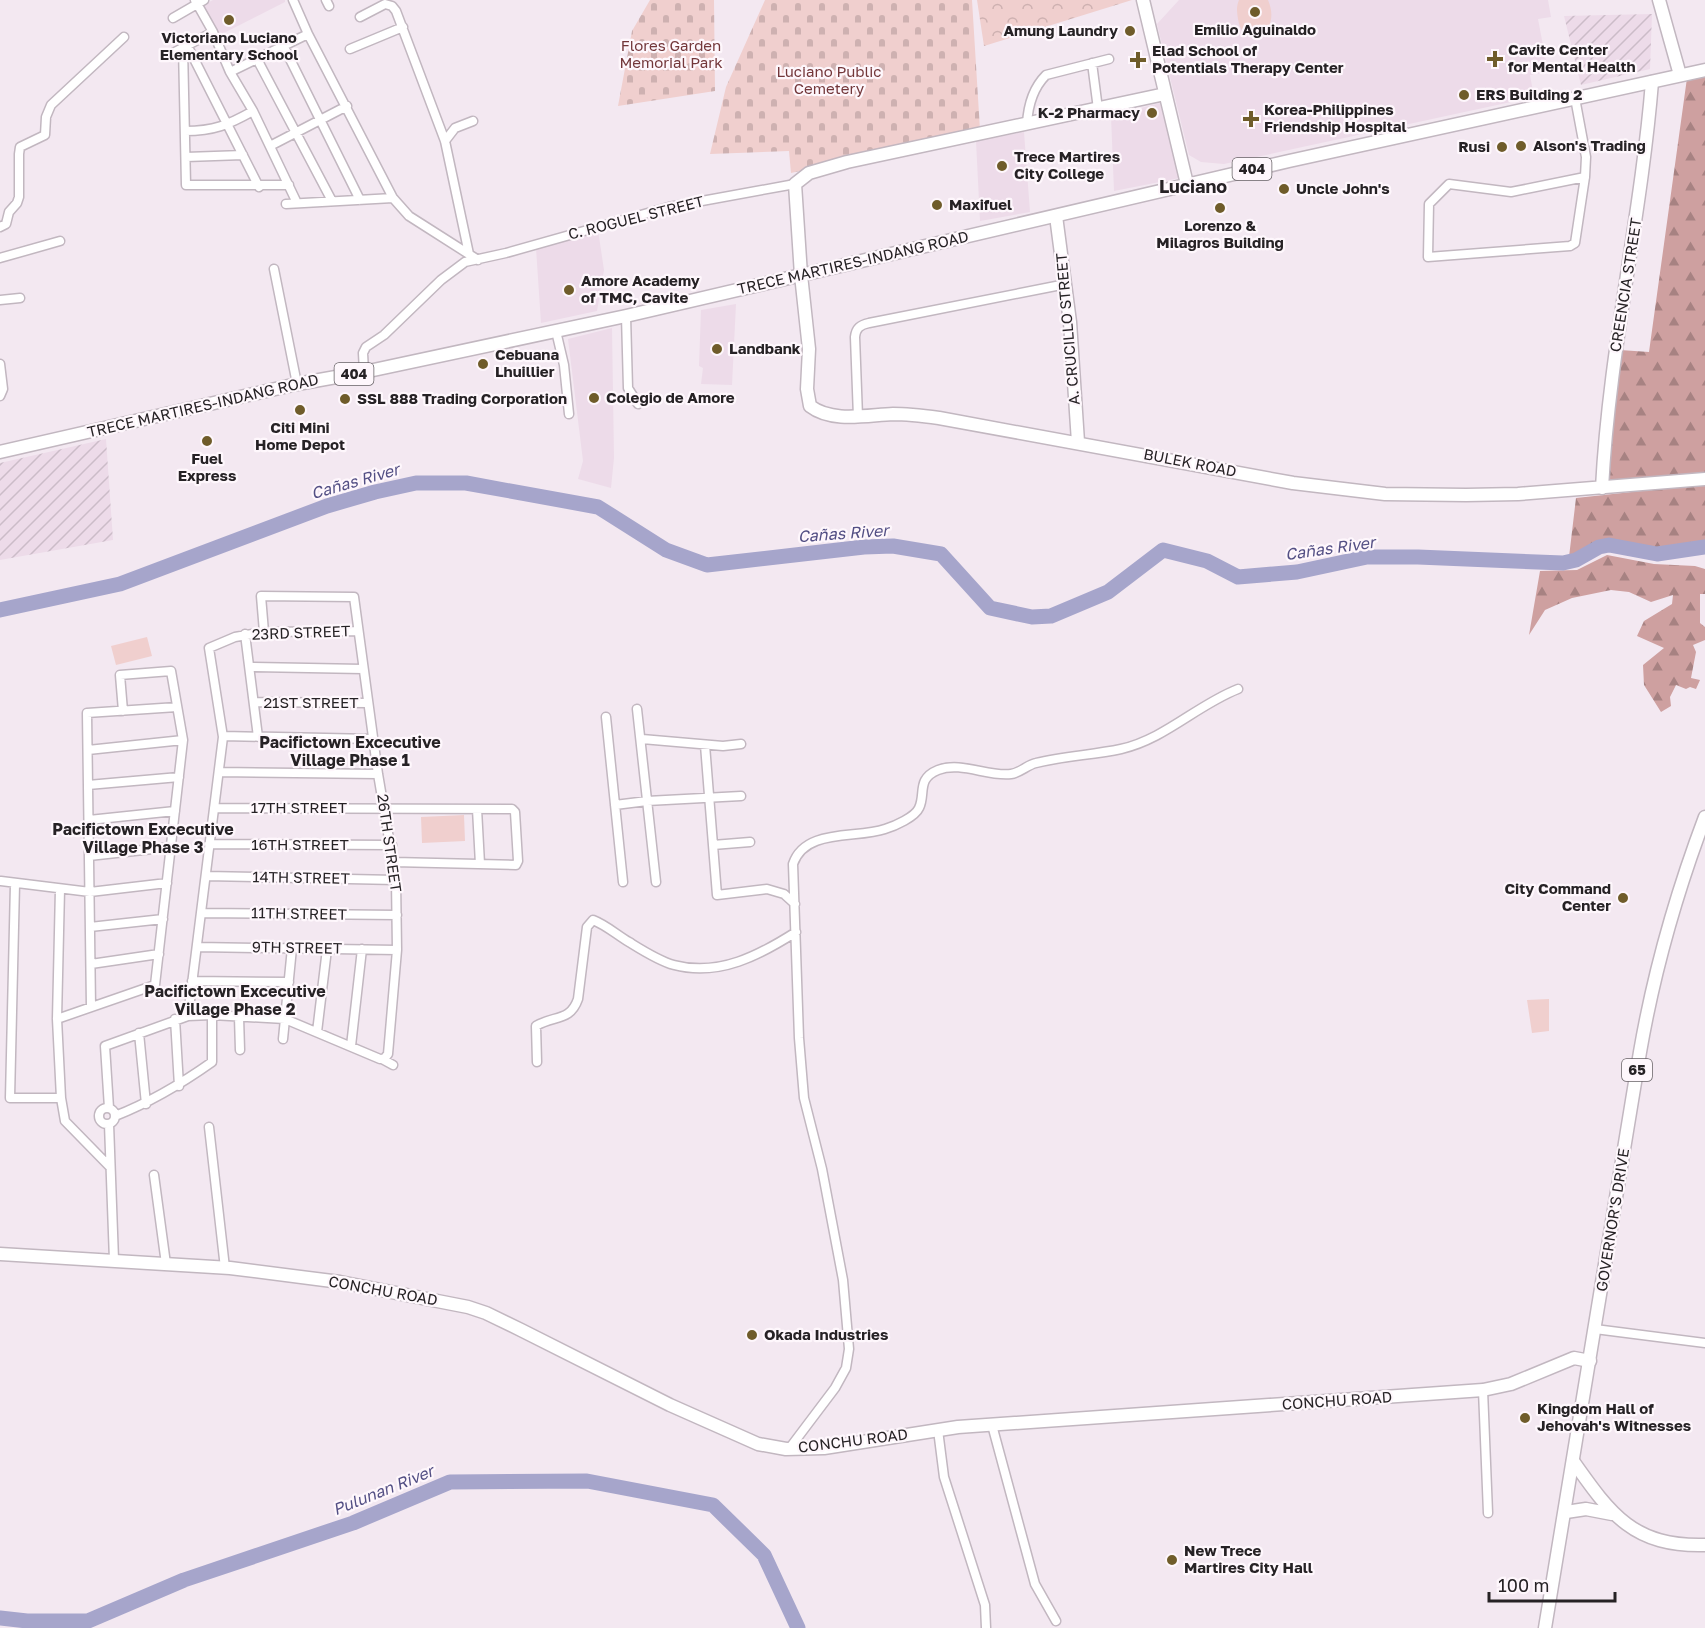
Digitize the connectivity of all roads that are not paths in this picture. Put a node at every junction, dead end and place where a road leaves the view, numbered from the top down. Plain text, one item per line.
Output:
1 (293, 0) edge
2 (1143, 0) edge
3 (1659, 0) edge
4 (199, 1) edge
5 (360, 17) dead end
6 (172, 18) dead end
7 (402, 27) junction
8 (213, 32) junction
9 (308, 33) junction
10 (124, 38) dead end
11 (283, 45) junction
12 (185, 46) junction
13 (350, 49) dead end
14 (169, 55) dead end
15 (257, 59) junction
16 (1109, 59) dead end
17 (1092, 63) junction
18 (1705, 70) edge
19 (230, 72) junction
20 (1680, 75) junction
21 (1652, 82) junction
22 (1165, 94) junction
23 (1575, 98) junction
24 (347, 106) junction
25 (1098, 109) junction
26 (253, 111) junction
27 (321, 121) junction
28 (473, 121) dead end
29 (1027, 124) junction
30 (227, 125) junction
31 (185, 131) junction
32 (295, 134) junction
33 (446, 141) junction
34 (270, 146) junction
35 (243, 155) junction
36 (186, 157) junction
37 (1585, 177) junction
38 (795, 184) junction
39 (1187, 184) junction
40 (289, 185) junction
41 (259, 187) junction
42 (393, 198) junction
43 (360, 200) junction
44 (332, 201) junction
45 (297, 203) junction
46 (286, 204) dead end
47 (4, 211) edge
48 (1056, 216) junction
49 (0, 227) edge
50 (60, 241) dead end
51 (469, 254) junction
52 (0, 258) edge
53 (479, 260) junction
54 (274, 269) dead end
55 (801, 275) junction
56 (1066, 284) junction
57 (20, 298) dead end
58 (0, 300) edge
59 (626, 316) junction
60 (556, 331) junction
61 (0, 364) edge
62 (364, 372) junction
63 (297, 384) junction
64 (0, 396) edge
65 (638, 404) dead end
66 (569, 414) dead end
67 (858, 417) junction
68 (1078, 442) junction
69 (0, 452) edge
70 (1705, 479) edge
71 (1602, 488) junction
72 (358, 631) junction
73 (264, 632) junction
74 (245, 634) junction
75 (250, 667) junction
76 (363, 669) junction
77 (1238, 689) dead end
78 (254, 702) junction
79 (368, 703) junction
80 (177, 707) junction
81 (638, 709) dead end
82 (123, 711) junction
83 (606, 717) dead end
84 (222, 736) junction
85 (258, 737) junction
86 (373, 739) junction
87 (642, 739) junction
88 (183, 740) junction
89 (741, 744) dead end
90 (705, 745) junction
91 (88, 750) junction
92 (219, 772) junction
93 (378, 774) junction
94 (179, 777) junction
95 (88, 785) junction
96 (741, 796) dead end
97 (709, 799) junction
98 (648, 801) junction
99 (615, 805) junction
100 (214, 808) junction
101 (384, 809) junction
102 (477, 809) junction
103 (175, 811) junction
104 (1705, 817) edge
105 (89, 820) junction
106 (750, 842) dead end
107 (209, 844) junction
108 (392, 845) junction
109 (713, 845) junction
110 (171, 847) junction
111 (89, 856) junction
112 (394, 862) junction
113 (480, 864) junction
114 (206, 876) junction
115 (396, 880) junction
116 (0, 882) edge
117 (623, 882) dead end
118 (656, 882) dead end
119 (167, 883) junction
120 (15, 884) junction
121 (60, 889) junction
122 (90, 892) junction
123 (795, 904) junction
124 (201, 913) junction
125 (397, 915) junction
126 (163, 920) junction
127 (90, 927) junction
128 (796, 932) junction
129 (197, 947) junction
130 (292, 948) junction
131 (327, 949) junction
132 (362, 949) junction
133 (397, 950) junction
134 (159, 954) junction
135 (91, 964) junction
136 (192, 981) junction
137 (288, 982) junction
138 (91, 1007) junction
139 (212, 1015) junction
140 (188, 1016) junction
141 (239, 1017) junction
142 (57, 1018) junction
143 (175, 1019) junction
144 (285, 1019) junction
145 (140, 1032) junction
146 (317, 1032) junction
147 (283, 1039) dead end
148 (351, 1046) junction
149 (240, 1050) dead end
150 (385, 1057) junction
151 (537, 1062) dead end
152 (393, 1065) dead end
153 (179, 1086) junction
154 (61, 1098) junction
155 (146, 1104) junction
156 (109, 1108) junction
157 (115, 1116) junction
158 (109, 1124) junction
159 (209, 1127) dead end
160 (110, 1167) junction
161 (154, 1175) dead end
162 (0, 1254) edge
163 (114, 1260) junction
164 (166, 1264) junction
165 (225, 1268) junction
166 (1595, 1329) junction
167 (1705, 1343) edge
168 (1590, 1361) junction
169 (1483, 1390) junction
170 (992, 1425) junction
171 (938, 1431) junction
172 (789, 1449) junction
173 (1573, 1461) junction
174 (1566, 1512) junction
175 (1488, 1513) dead end
176 (1612, 1514) junction
177 (1705, 1545) edge
178 (1056, 1621) dead end
179 (1546, 1625) edge
180 (986, 1628) edge

1 - 9 street
2 - 22 main road
3 - 20 main road
4 - 6 street
4 - 8 street
5 - 7 street
7 - 13 street
7 - 33 street
8 - 12 street
8 - 19 street
9 - 11 street
9 - 24 street
10 - 47 street
11 - 15 street
11 - 27 street
12 - 14 street
12 - 30 street
12 - 31 street
15 - 19 street
15 - 32 street
16 - 17 street
17 - 25 street
17 - 29 street
18 - 20 main road, TRECE MARTIRES-INDANG ROAD / 404
19 - 26 street
20 - 21 main road, TRECE MARTIRES-INDANG ROAD / 404
21 - 23 main road, TRECE MARTIRES-INDANG ROAD / 404
21 - 71 main road, CREENCIA STREET
22 - 25 main road
22 - 39 main road
23 - 37 street
23 - 39 main road, TRECE MARTIRES-INDANG ROAD / 404
24 - 27 street
24 - 42 street
25 - 29 main road
26 - 30 street
26 - 34 street
27 - 32 street
27 - 43 street
28 - 33 street
29 - 38 main road
30 - 31 street
30 - 35 street
31 - 36 street
32 - 34 street
32 - 44 street
33 - 51 street
34 - 40 street
35 - 36 street
35 - 41 street
36 - 41 street
37 - 37 street
38 - 53 street, C. ROGUEL STREET
38 - 55 main road
39 - 48 main road, TRECE MARTIRES-INDANG ROAD / 404
40 - 41 street
40 - 45 street
42 - 43 street
42 - 51 street
43 - 44 street
44 - 45 street
45 - 46 street
47 - 49 street
48 - 55 main road, TRECE MARTIRES-INDANG ROAD / 404
48 - 56 main road, A. CRUCILLO STREET
50 - 52 street
51 - 53 street
53 - 62 street, C. ROGUEL STREET
54 - 63 street
55 - 59 main road, TRECE MARTIRES-INDANG ROAD / 404
55 - 67 main road, BULEK ROAD
56 - 67 street
56 - 68 main road, A. CRUCILLO STREET
57 - 58 street
59 - 60 main road, TRECE MARTIRES-INDANG ROAD / 404
59 - 65 street
60 - 62 main road, TRECE MARTIRES-INDANG ROAD / 404
60 - 66 street
61 - 64 street
62 - 63 main road, TRECE MARTIRES-INDANG ROAD / 404
63 - 69 main road, TRECE MARTIRES-INDANG ROAD / 404
67 - 68 main road, BULEK ROAD
68 - 71 main road, BULEK ROAD
70 - 71 main road, BULEK ROAD
72 - 73 street, 23RD STREET
72 - 73 street, 26TH STREET
72 - 76 street, 26TH STREET
73 - 74 street, 23RD STREET
74 - 75 street
74 - 84 street, 23RD STREET
75 - 76 street
75 - 78 street
76 - 79 street, 26TH STREET
77 - 123 street
78 - 79 street, 21ST STREET
78 - 85 street
79 - 86 street, 26TH STREET
80 - 82 street
80 - 82 street
80 - 88 street
81 - 87 street
82 - 91 street
83 - 99 street
84 - 85 street
84 - 92 street
85 - 86 street
86 - 93 street, 26TH STREET
87 - 90 street
87 - 98 street
88 - 91 street
88 - 94 street
89 - 90 street
90 - 97 street
91 - 95 street
92 - 93 street
92 - 100 street
93 - 101 street, 26TH STREET
94 - 95 street
94 - 103 street
95 - 105 street
96 - 97 street
97 - 98 street
97 - 109 street
98 - 99 street
98 - 118 street
99 - 117 street
100 - 101 street, 17TH STREET
100 - 107 street
101 - 102 street, 17TH STREET
101 - 108 street, 26TH STREET
102 - 113 street
102 - 113 street, 17TH STREET
103 - 105 street
103 - 110 street
104 - 166 main road, GOVERNOR'S DRIVE / 65
105 - 111 street
106 - 109 street
107 - 108 street, 16TH STREET
107 - 114 street
108 - 112 street, 26TH STREET
109 - 123 street
110 - 111 street
110 - 119 street
111 - 122 street
112 - 113 street
112 - 115 street, 26TH STREET
114 - 115 street, 14TH STREET
114 - 124 street
115 - 125 street, 26TH STREET
116 - 120 street
119 - 122 street
119 - 126 street
120 - 121 street
120 - 154 street
121 - 122 street
121 - 142 street
122 - 127 street
123 - 128 street
124 - 125 street, 11TH STREET
124 - 129 street
125 - 133 street, 26TH STREET
126 - 127 street
126 - 134 street
127 - 135 street
128 - 151 street
128 - 172 street
129 - 130 street, 9TH STREET
129 - 136 street
130 - 131 street, 9TH STREET
130 - 137 street
131 - 132 street, 9TH STREET
131 - 146 street
132 - 133 street, 9TH STREET
132 - 148 street
133 - 150 street, 26TH STREET
134 - 135 street
134 - 138 street
135 - 138 street
136 - 137 street
136 - 140 street
137 - 144 street
138 - 142 street
139 - 140 street
139 - 141 street
139 - 153 street
140 - 143 street
141 - 144 street
141 - 149 street
142 - 154 street
143 - 145 street
143 - 153 street
144 - 146 street
144 - 147 street
145 - 155 street
145 - 156 street
146 - 148 street
148 - 150 street
150 - 152 street
153 - 155 street
154 - 160 street
155 - 157 street
156 - 157 street
156 - 158 street
157 - 158 street
158 - 160 street
159 - 165 street
160 - 163 street
161 - 164 street
162 - 163 main road, CONCHU ROAD
163 - 164 main road, CONCHU ROAD
164 - 165 main road, CONCHU ROAD
165 - 172 main road, CONCHU ROAD
166 - 167 street
166 - 168 main road, GOVERNOR'S DRIVE / 65
168 - 169 main road, CONCHU ROAD
168 - 173 main road, GOVERNOR'S DRIVE / 65
169 - 170 main road, CONCHU ROAD
169 - 175 street
170 - 171 main road, CONCHU ROAD
170 - 178 street
171 - 172 main road, CONCHU ROAD
171 - 180 street
173 - 174 main road, GOVERNOR'S DRIVE / 65
173 - 176 main road
174 - 176 main road
174 - 179 main road, GOVERNOR'S DRIVE / 65
176 - 177 main road

